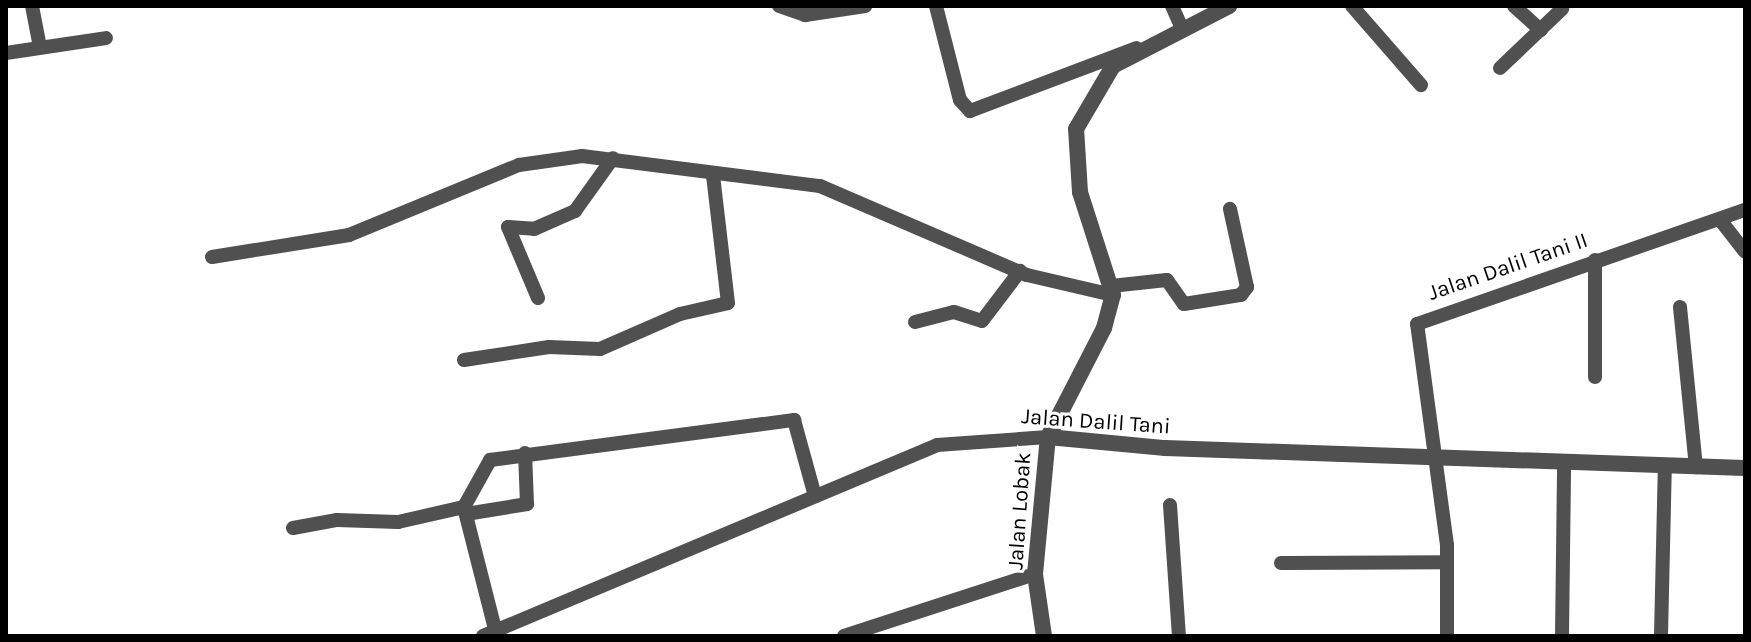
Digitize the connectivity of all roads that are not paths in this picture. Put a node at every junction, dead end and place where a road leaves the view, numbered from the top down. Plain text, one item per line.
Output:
1 (32, 6) edge
2 (779, 6) edge
3 (865, 6) edge
4 (936, 6) edge
5 (1172, 6) edge
6 (1229, 6) edge
7 (1352, 6) edge
8 (1514, 6) edge
9 (1562, 9) dead end
10 (1182, 28) junction
11 (1541, 30) junction
12 (106, 38) dead end
13 (40, 47) junction
14 (1137, 48) junction
15 (6, 53) edge
16 (1500, 68) dead end
17 (1421, 85) dead end
18 (613, 158) junction
19 (713, 175) junction
20 (1230, 209) dead end
21 (1745, 210) edge
22 (1721, 221) junction
23 (1745, 252) edge
24 (212, 257) dead end
25 (1595, 260) junction
26 (1020, 271) junction
27 (1112, 291) junction
28 (538, 298) dead end
29 (1680, 307) dead end
30 (915, 322) dead end
31 (464, 360) dead end
32 (1595, 377) dead end
33 (1048, 437) junction
34 (525, 453) junction
35 (1439, 460) junction
36 (1564, 464) junction
37 (1665, 466) junction
38 (1696, 467) junction
39 (1745, 468) edge
40 (815, 496) junction
41 (1170, 505) dead end
42 (465, 511) junction
43 (293, 528) dead end
44 (1447, 562) junction
45 (1281, 563) dead end
46 (1035, 574) junction
47 (489, 632) edge
48 (844, 636) edge
49 (1044, 636) edge
50 (1179, 636) edge
51 (1447, 636) edge
52 (1562, 636) edge
53 (1661, 636) edge

1 - 13 street
2 - 3 street
4 - 14 street
5 - 10 street
6 - 10 street
7 - 17 street
8 - 11 street
9 - 11 street
10 - 14 street
11 - 16 street
12 - 13 street
13 - 15 street
14 - 27 street
18 - 19 street
18 - 24 street
18 - 28 street
19 - 26 street
19 - 31 street
20 - 27 street
21 - 22 street, Jalan Dalil Tani II
22 - 23 street
22 - 25 street, Jalan Dalil Tani II
25 - 32 street
25 - 35 street, Jalan Dalil Tani II
26 - 27 street
26 - 30 street
27 - 33 street
29 - 38 street
33 - 35 street, Jalan Dalil Tani
33 - 40 street, Jalan Dalil Tani
33 - 46 street, Jalan Lobak
34 - 40 street
34 - 42 street
34 - 42 street
35 - 36 street, Jalan Dalil Tani
35 - 44 street
36 - 37 street, Jalan Dalil Tani
36 - 52 street
37 - 38 street, Jalan Dalil Tani
37 - 53 street
38 - 39 street, Jalan Dalil Tani
40 - 47 street, Jalan Dalil Tani
41 - 50 street
42 - 43 street
42 - 47 street
44 - 45 street
44 - 51 street
46 - 48 street
46 - 49 street, Jalan Lobak

